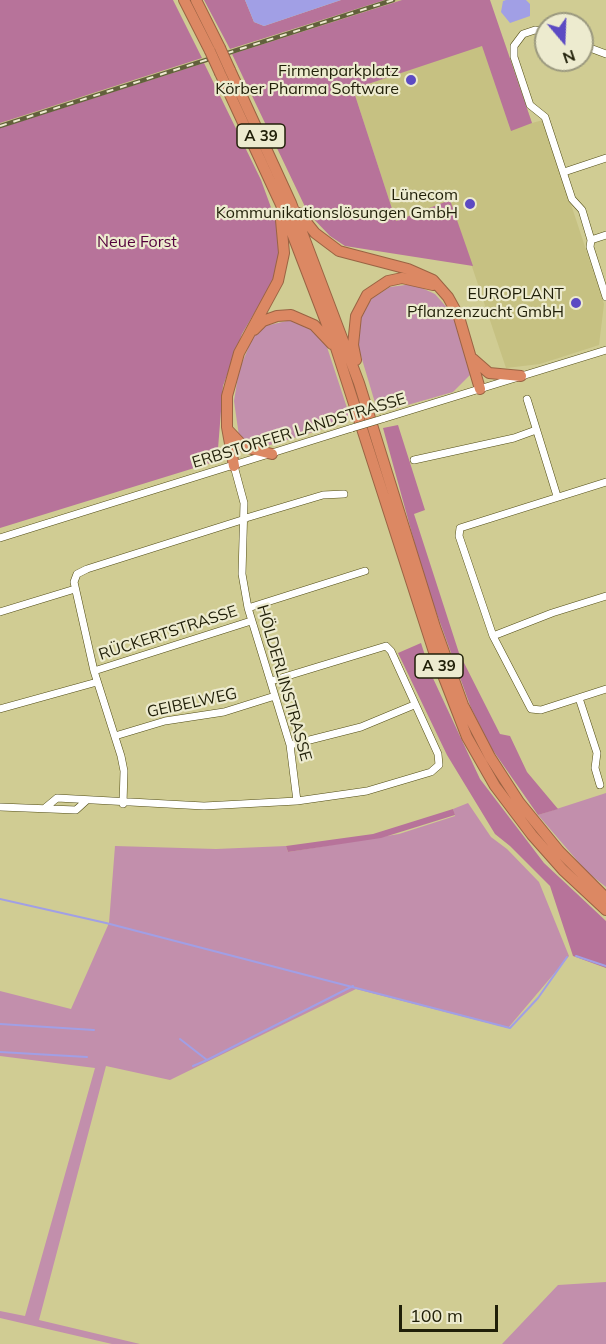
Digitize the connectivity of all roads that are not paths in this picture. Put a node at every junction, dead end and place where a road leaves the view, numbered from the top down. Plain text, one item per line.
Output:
1 (184, 0) edge
2 (196, 0) edge
3 (534, 31) edge
4 (215, 49) junction
5 (225, 71) junction
6 (606, 159) edge
7 (564, 172) junction
8 (268, 177) junction
9 (291, 203) junction
10 (606, 235) edge
11 (591, 240) junction
12 (441, 289) junction
13 (606, 297) edge
14 (247, 336) junction
15 (336, 348) junction
16 (606, 350) edge
17 (471, 356) junction
18 (521, 376) junction
19 (359, 383) junction
20 (480, 389) junction
21 (527, 399) dead end
22 (227, 427) junction
23 (536, 430) junction
24 (272, 454) junction
25 (414, 460) dead end
26 (234, 466) junction
27 (606, 482) edge
28 (344, 494) dead end
29 (557, 496) junction
30 (245, 518) junction
31 (0, 538) edge
32 (365, 572) dead end
33 (75, 589) junction
34 (606, 596) edge
35 (248, 608) junction
36 (0, 612) edge
37 (250, 621) junction
38 (493, 636) junction
39 (94, 671) junction
40 (271, 681) junction
41 (98, 682) junction
42 (606, 689) edge
43 (275, 696) junction
44 (579, 698) junction
45 (414, 705) junction
46 (0, 709) edge
47 (115, 736) junction
48 (291, 746) junction
49 (600, 785) dead end
50 (297, 801) junction
51 (123, 804) junction
52 (0, 807) edge
53 (606, 898) edge
54 (606, 910) edge

1 - 4 highway, A 39
2 - 4 highway, A 39
3 - 7 street
4 - 5 highway, A 39, bridge
5 - 8 highway, A 39
5 - 9 highway, A 39
6 - 7 street
7 - 11 street
8 - 14 highway
8 - 15 highway, A 39
9 - 12 highway
9 - 19 highway, A 39
10 - 11 street
11 - 13 street
12 - 17 highway
12 - 19 highway
14 - 15 highway
14 - 22 highway
15 - 54 highway, A 39
16 - 18 street, ERBSTORFER LANDSTRASSE
17 - 18 highway
17 - 20 highway
18 - 20 street, ERBSTORFER LANDSTRASSE
19 - 53 highway, A 39
20 - 24 street, ERBSTORFER LANDSTRASSE, bridge
21 - 23 street
22 - 24 highway
22 - 26 highway
23 - 25 street
23 - 29 street
24 - 26 street, ERBSTORFER LANDSTRASSE
26 - 30 street, HÖLDERLINSTRASSE
26 - 31 street, ERBSTORFER LANDSTRASSE
27 - 29 street
28 - 30 street
29 - 38 street
30 - 33 street
30 - 35 street, HÖLDERLINSTRASSE
32 - 35 street
33 - 36 street
33 - 39 street
34 - 38 street
35 - 37 street, HÖLDERLINSTRASSE
37 - 39 street, RÜCKERTSTRASSE
37 - 40 street, HÖLDERLINSTRASSE
38 - 44 street
39 - 41 street
40 - 43 street, HÖLDERLINSTRASSE
40 - 45 street
41 - 46 street
41 - 47 street
42 - 44 street
43 - 47 street, GEIBELWEG
43 - 48 street, HÖLDERLINSTRASSE
44 - 49 street
45 - 48 street
45 - 50 street
47 - 51 street
48 - 50 street, HÖLDERLINSTRASSE
50 - 51 street
51 - 52 street

